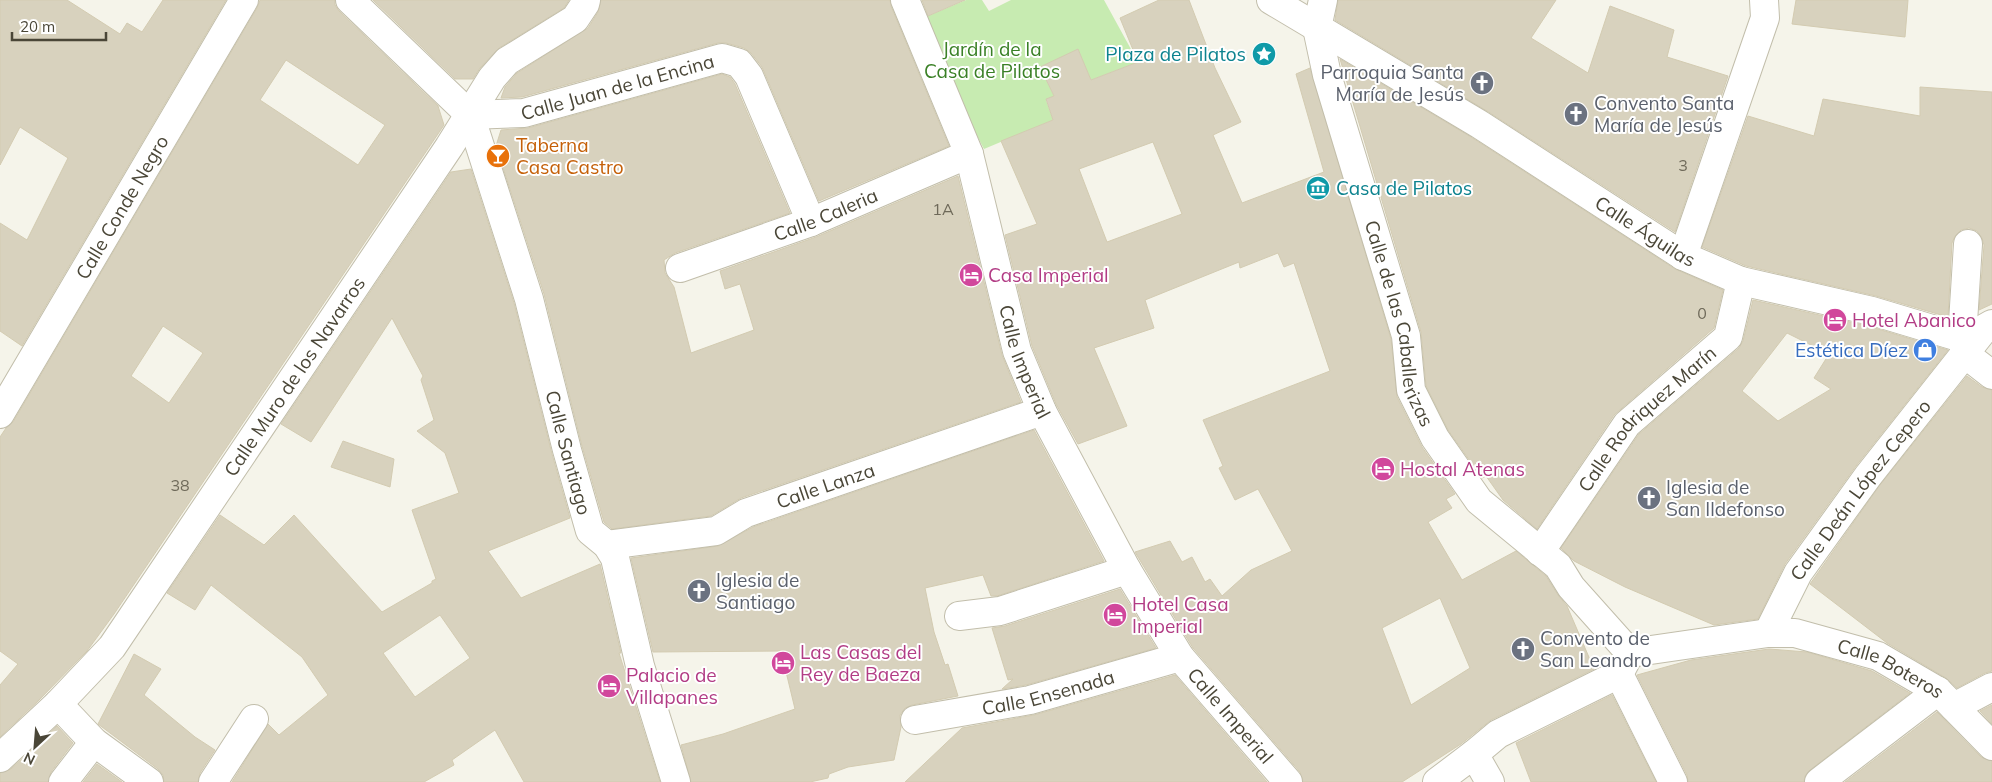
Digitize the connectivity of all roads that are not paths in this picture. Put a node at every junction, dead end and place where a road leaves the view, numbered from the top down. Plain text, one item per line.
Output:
1 (244, 0) edge
2 (350, 0) edge
3 (586, 0) edge
4 (905, 0) edge
5 (1271, 0) edge
6 (1323, 0) edge
7 (1764, 0) edge
8 (1317, 28) junction
9 (470, 115) junction
10 (969, 154) junction
11 (811, 222) junction
12 (1968, 244) dead end
13 (1683, 256) junction
14 (680, 268) dead end
15 (1741, 281) junction
16 (1992, 324) edge
17 (1964, 346) junction
18 (1992, 375) edge
19 (1042, 411) junction
20 (0, 414) edge
21 (607, 545) junction
22 (1540, 552) junction
23 (1127, 570) junction
24 (959, 616) dead end
25 (1768, 633) junction
26 (1180, 657) junction
27 (1624, 663) junction
28 (1992, 687) edge
29 (1946, 699) junction
30 (58, 704) junction
31 (254, 719) dead end
32 (915, 720) dead end
33 (94, 742) junction
34 (1992, 746) edge
35 (1474, 754) junction
36 (0, 758) edge
37 (63, 782) edge
38 (149, 782) edge
39 (213, 782) edge
40 (676, 782) edge
41 (1288, 782) edge
42 (1437, 782) edge
43 (1490, 782) edge
44 (1673, 782) edge
45 (1819, 782) edge

1 - 20 street, Calle Conde Negro
2 - 9 street
3 - 9 street, Calle Muro de los Navarros
4 - 10 street, Calle Imperial
5 - 8 street
6 - 8 street
7 - 13 street
8 - 13 street, Calle Águilas
8 - 22 street, Calle de las Caballerizas
9 - 11 street, Calle Juan de la Encina
9 - 21 street, Calle Santiago
9 - 30 street, Calle Muro de los Navarros
10 - 11 street, Calle Caleria
10 - 19 street, Calle Imperial
11 - 14 street, Calle Caleria
12 - 17 street
13 - 15 street, Calle Águilas
15 - 17 street, Calle Águilas
15 - 22 street, Calle Rodriquez Marín
16 - 17 street, Calle Deán López Cepero
17 - 18 street, Calle Águilas
17 - 25 street, Calle Deán López Cepero
19 - 21 street, Calle Lanza
19 - 23 street, Calle Imperial
21 - 40 street, Calle Santiago
22 - 27 street, Calle de las Caballerizas
23 - 24 street
23 - 26 street, Calle Imperial
25 - 27 street, Calle Boteros
25 - 29 street, Calle Boteros
26 - 32 street, Calle Ensenada
26 - 41 street, Calle Imperial
27 - 35 street, Calle Boteros
27 - 44 street, Calle de las Caballerizas
28 - 29 street
29 - 34 street, Calle Boteros
29 - 45 street
30 - 33 street
30 - 36 street, Calle Muro de los Navarros
31 - 39 street
33 - 37 street
33 - 38 street
35 - 42 street, Calle Boteros
35 - 43 street

